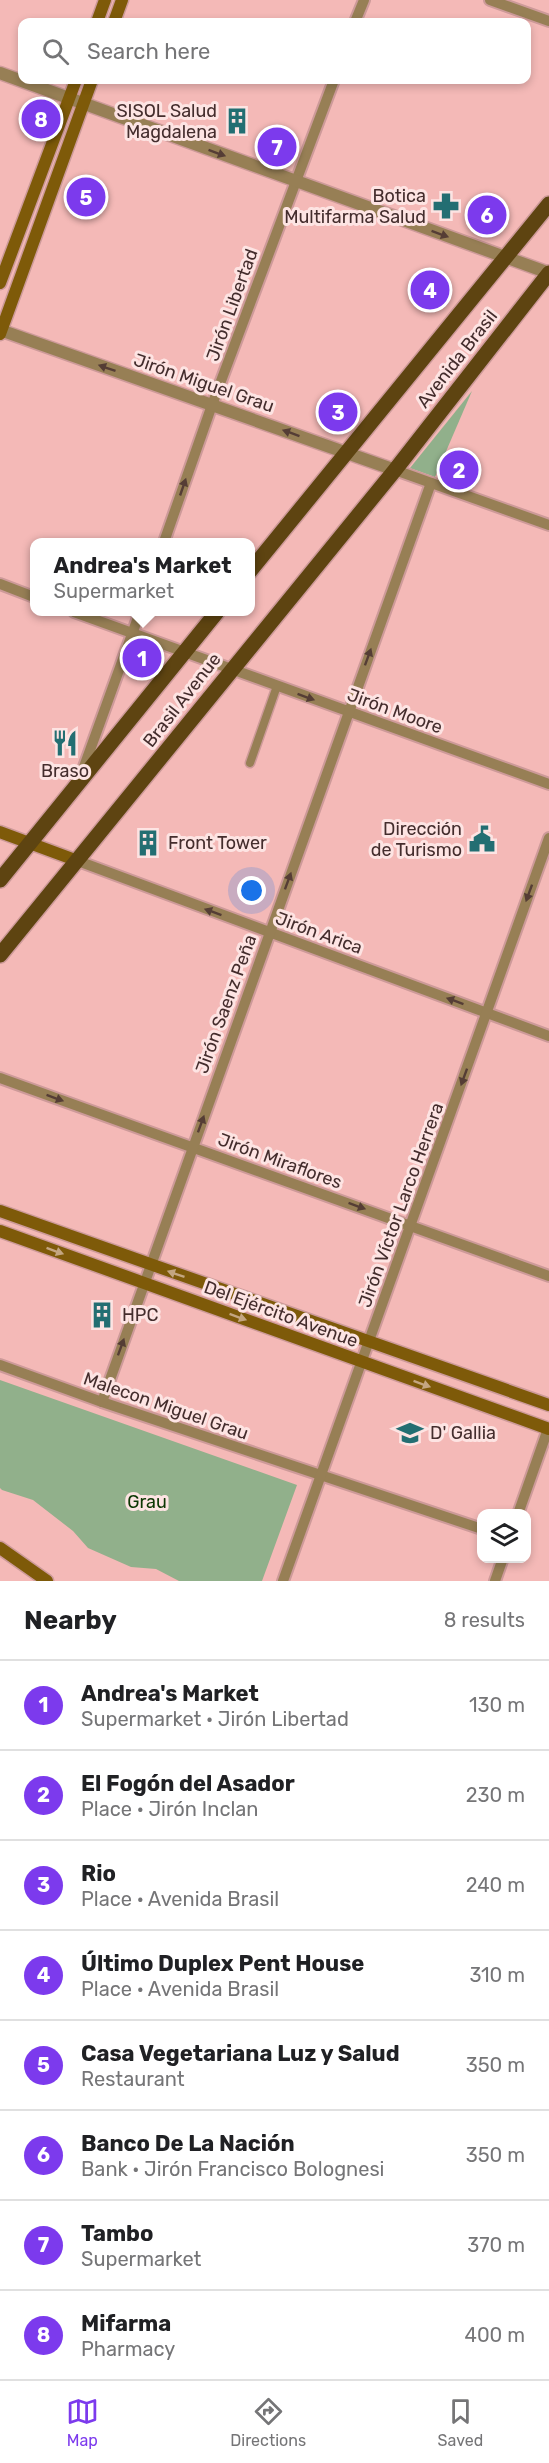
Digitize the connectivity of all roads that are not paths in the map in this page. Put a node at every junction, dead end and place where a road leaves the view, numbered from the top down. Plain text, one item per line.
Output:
1 (105, 0) edge
2 (122, 0) edge
3 (364, 0) edge
4 (490, 0) edge
5 (98, 18) edge
6 (115, 18) edge
7 (357, 18) edge
8 (549, 21) edge
9 (0, 73) edge
10 (18, 80) edge
11 (30, 84) edge
12 (74, 84) edge
13 (92, 84) edge
14 (332, 84) edge
15 (69, 98) junction
16 (84, 104) junction
17 (295, 181) junction
18 (549, 204) edge
19 (504, 258) junction
20 (549, 273) edge
21 (0, 283) edge
22 (0, 332) edge
23 (212, 405) junction
24 (346, 453) junction
25 (395, 470) junction
26 (431, 483) junction
27 (549, 525) edge
28 (166, 538) edge
29 (255, 565) edge
30 (0, 584) edge
31 (30, 595) edge
32 (85, 616) edge
33 (139, 616) edge
34 (214, 616) edge
35 (133, 633) junction
36 (184, 652) junction
37 (231, 669) junction
38 (277, 686) junction
39 (348, 712) junction
40 (250, 763) dead end
41 (79, 781) junction
42 (549, 784) edge
43 (0, 832) edge
44 (549, 838) edge
45 (30, 843) junction
46 (78, 861) junction
47 (0, 880) edge
48 (270, 933) junction
49 (0, 955) edge
50 (487, 1013) junction
51 (549, 1036) edge
52 (0, 1078) edge
53 (193, 1147) junction
54 (0, 1211) edge
55 (411, 1226) junction
56 (0, 1231) edge
57 (151, 1265) junction
58 (549, 1276) edge
59 (144, 1283) junction
60 (370, 1342) junction
61 (362, 1363) junction
62 (0, 1365) edge
63 (102, 1402) junction
64 (549, 1405) edge
65 (548, 1429) edge
66 (321, 1476) junction
67 (520, 1509) edge
68 (477, 1527) edge
69 (0, 1548) edge
70 (501, 1563) edge
71 (47, 1581) edge
72 (283, 1581) edge
73 (495, 1581) edge

1 - 5 main road
2 - 6 main road
3 - 7 street
4 - 8 street
9 - 10 street
11 - 15 street
12 - 15 main road
13 - 16 main road
14 - 17 street, Jirón Libertad
15 - 16 street
15 - 21 main road
16 -> 17 street
16 - 22 main road
17 -> 19 street
17 - 23 street, Jirón Libertad
18 - 19 main road, Avenida Brasil
19 - 20 street
19 - 24 main road, Avenida Brasil
20 - 25 main road, Avenida Brasil
23 -> 22 street, Jirón Miguel Grau
24 -> 23 street, Jirón Miguel Grau
28 -> 23 street, Jirón Libertad
24 - 25 street, Jirón Miguel Grau
24 - 29 main road
25 - 26 street
25 - 37 main road, Brasil Avenue
26 - 27 street
39 -> 26 street, Jirón Saenz Peña
30 - 31 street
32 - 35 street, Jirón Moore
33 - 35 street
34 - 36 main road, Brasil Avenue
35 - 36 street, Jirón Moore
35 - 41 street
36 - 37 street, Jirón Moore
36 - 41 main road, Brasil Avenue
37 - 38 street, Jirón Moore
37 - 46 main road, Brasil Avenue
38 -> 39 street, Jirón Moore
38 - 40 street
39 - 42 street, Jirón Moore
48 -> 39 street, Jirón Saenz Peña
41 - 45 main road, Brasil Avenue
43 - 45 main road
44 -> 50 street, Jirón Víctor Larco Herrera
45 - 46 main road
45 - 47 main road, Brasil Avenue
48 -> 46 street, Jirón Arica
46 - 49 main road, Brasil Avenue
50 -> 48 street, Jirón Arica
53 -> 48 street, Jirón Saenz Peña
50 - 51 street, Jirón Arica
50 -> 55 street, Jirón Víctor Larco Herrera
52 -> 53 street, Jirón Miraflores
53 -> 55 street, Jirón Miraflores
53 - 57 street, Jirón Saenz Peña
54 - 57 main road, Del Ejército Avenue
55 - 58 street, Jirón Miraflores
55 - 60 street, Jirón Víctor Larco Herrera
56 -> 59 main road, Del Ejército Avenue
57 - 59 street, Jirón Saenz Peña
60 -> 57 main road, Del Ejército Avenue
59 -> 61 main road, Del Ejército Avenue
63 -> 59 street, Jirón Saenz Peña
60 - 61 street, Jirón Víctor Larco Herrera
60 - 64 main road, Del Ejército Avenue
61 -> 65 main road, Del Ejército Avenue
61 - 66 street, Jirón Víctor Larco Herrera
62 - 63 street, Malecon Miguel Grau
63 - 66 street, Malecon Miguel Grau
65 - 67 street
66 - 68 street, Malecon Miguel Grau
66 - 72 street, Jirón Víctor Larco Herrera
69 - 71 main road
70 - 73 street

